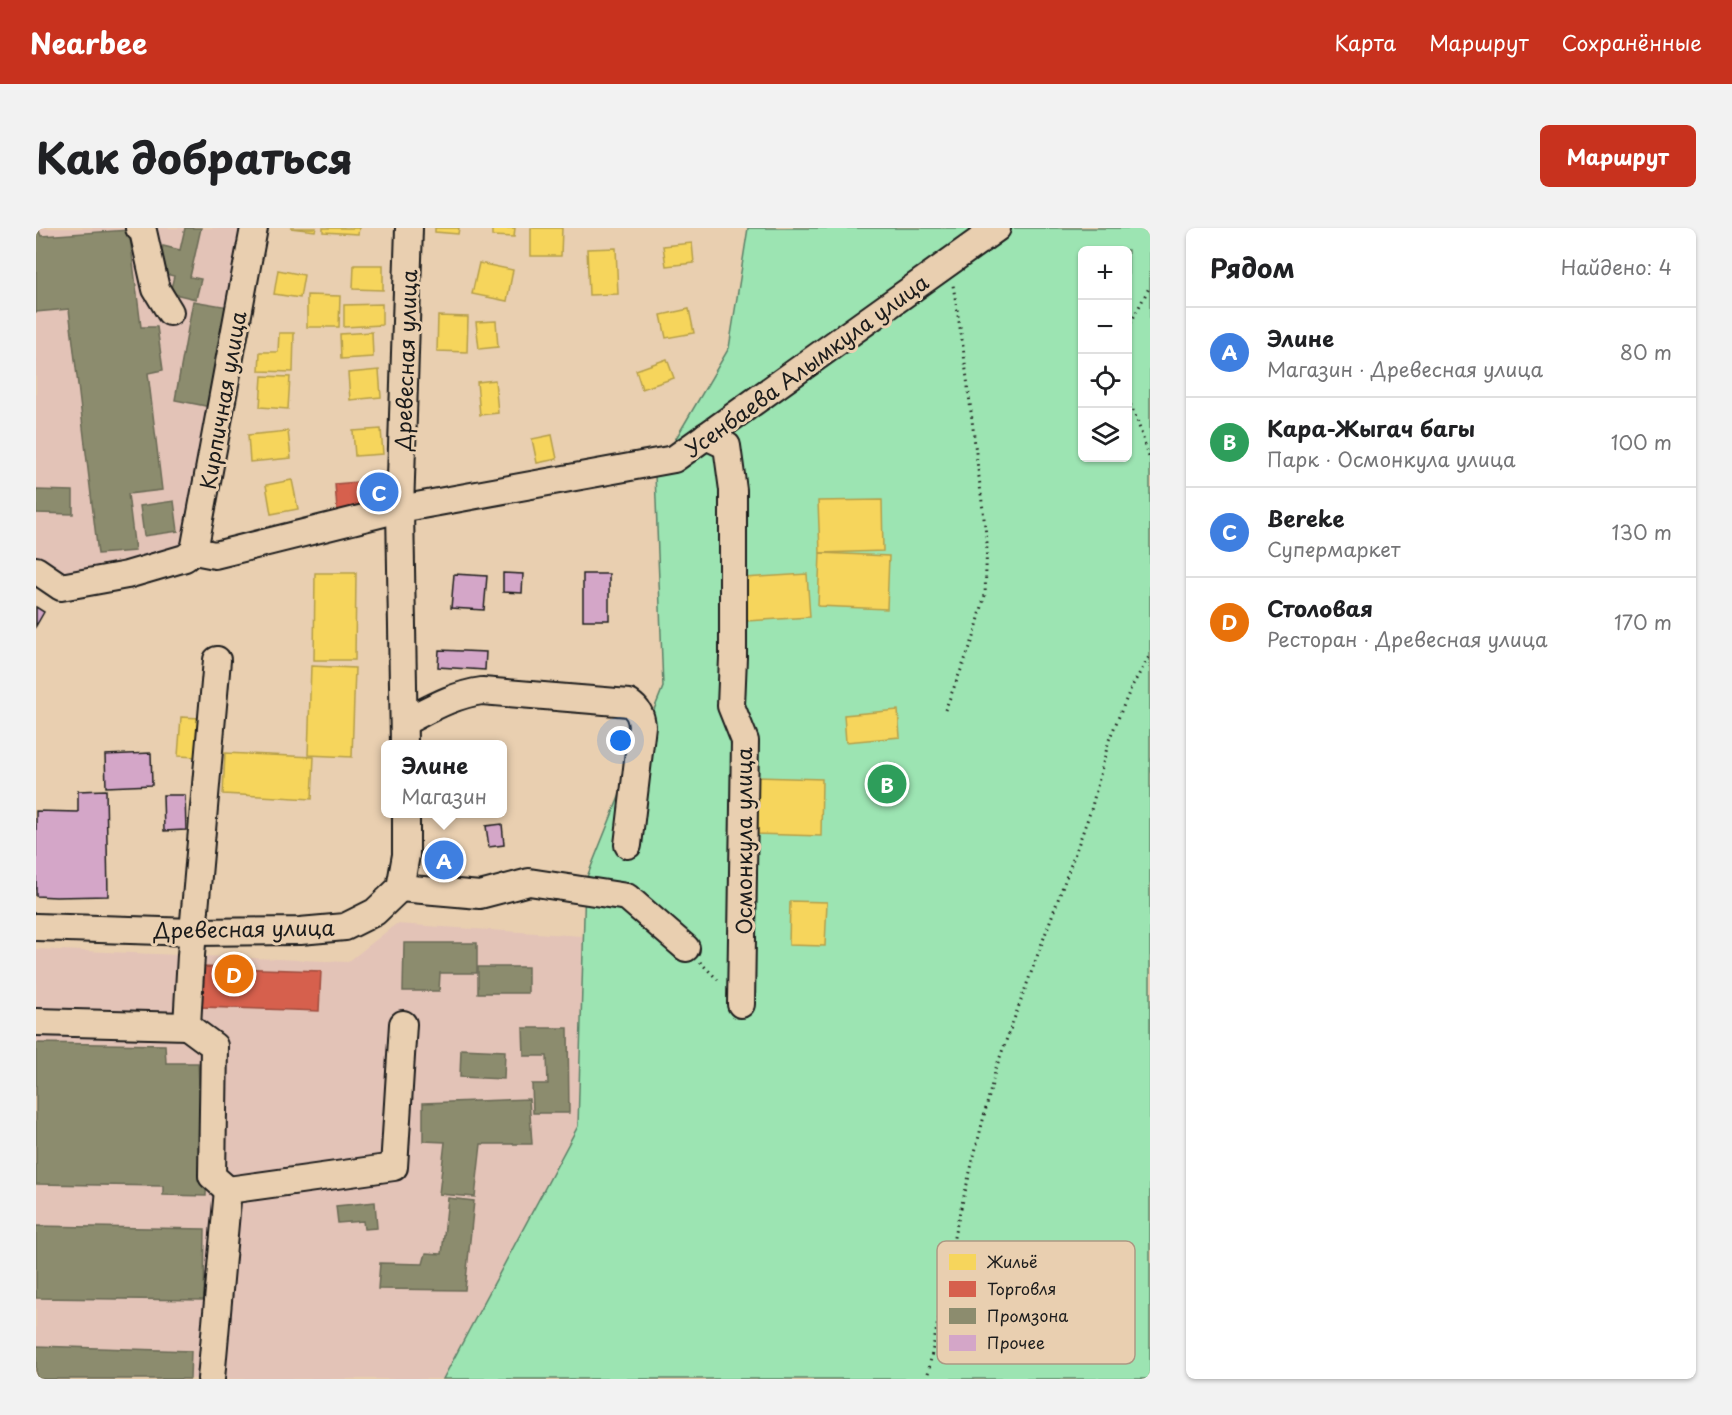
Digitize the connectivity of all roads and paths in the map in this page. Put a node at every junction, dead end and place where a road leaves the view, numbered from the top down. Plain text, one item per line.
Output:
1 (139, 228) edge
2 (254, 228) edge
3 (409, 228) edge
4 (997, 228) edge
5 (949, 262) junction
6 (1150, 286) edge
7 (170, 312) dead end
8 (1132, 320) edge
9 (1132, 408) edge
10 (706, 436) junction
11 (1150, 460) edge
12 (400, 509) junction
13 (205, 553) junction
14 (36, 570) edge
15 (1150, 655) edge
16 (217, 660) dead end
17 (945, 710) dead end
18 (404, 733) edge
19 (406, 818) edge
20 (628, 845) dead end
21 (400, 888) junction
22 (36, 927) edge
23 (193, 932) junction
24 (686, 948) joint
25 (741, 1004) joint
26 (36, 1022) edge
27 (403, 1024) dead end
28 (187, 1026) junction
29 (228, 1190) junction
30 (953, 1241) edge
31 (937, 1326) edge
32 (211, 1379) edge
33 (927, 1379) edge

1 - 7 street
2 - 13 street, Кирпичная улица
3 - 12 street, Древесная улица
4 - 5 street, Усенбаева Алымкула улица
5 - 10 street, Усенбаева Алымкула улица
5 - 17 path
6 - 8 path
9 - 11 path
10 - 12 street, Усенбаева Алымкула улица
10 - 25 street, Осмонкула улица
12 - 13 street, Усенбаева Алымкула улица
12 - 18 street, Древесная улица
13 - 14 street, Усенбаева Алымкула улица
15 - 30 path
16 - 23 street
18 - 20 street
19 - 21 street
21 - 23 street, Древесная улица
21 - 24 street
22 - 23 street, Древесная улица
23 - 28 street
24 - 25 path
26 - 28 street
27 - 29 street
28 - 29 street
29 - 32 street
31 - 33 path

